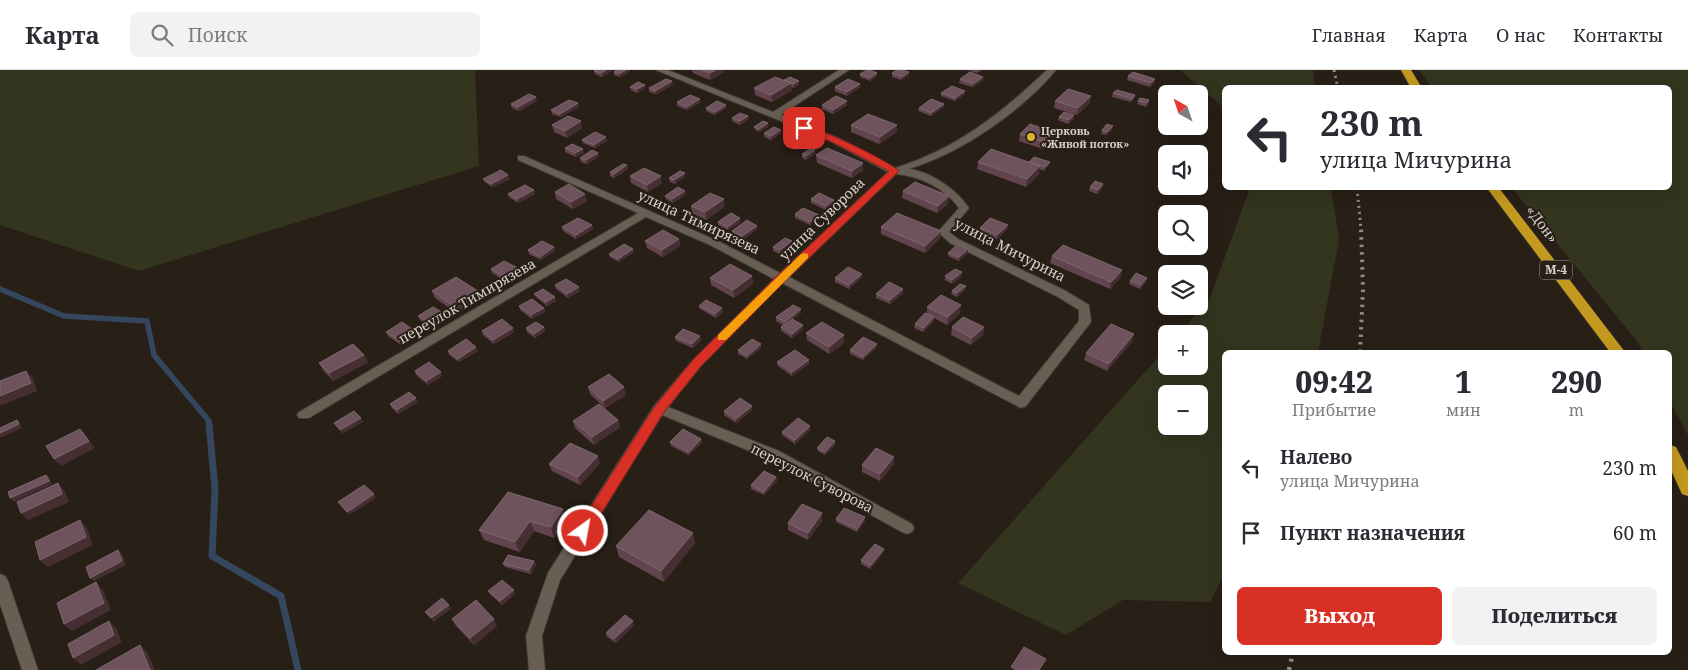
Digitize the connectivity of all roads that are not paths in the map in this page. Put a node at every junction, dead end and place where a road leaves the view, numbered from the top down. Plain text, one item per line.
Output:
1 (844, 70) edge
2 (1052, 70) edge
3 (1406, 70) edge
4 (664, 71) edge
5 (1415, 85) edge
6 (773, 116) junction
7 (521, 158) dead end
8 (894, 171) junction
9 (1495, 190) edge
10 (646, 213) junction
11 (780, 279) junction
12 (1616, 350) edge
13 (1021, 403) joint
14 (659, 409) junction
15 (304, 415) dead end
16 (1672, 455) edge
17 (1688, 489) edge
18 (907, 528) dead end
19 (0, 581) edge
20 (30, 670) edge
21 (537, 670) edge

1 - 6 street
2 - 8 street, улица Суворова
3 - 5 highway
4 - 6 street, улица Мичурина
6 - 8 street, улица Мичурина
7 - 10 street, улица Тимирязева
8 - 11 street, улица Суворова
8 - 13 street, улица Мичурина
9 - 12 highway, «Дон» / М-4
10 - 11 street, улица Тимирязева
10 - 15 street, переулок Тимирязева
11 - 13 street, улица Тимирязева
11 - 14 street, улица Суворова
14 - 18 street, переулок Суворова
14 - 21 street, улица Суворова
16 - 17 highway
19 - 20 street

